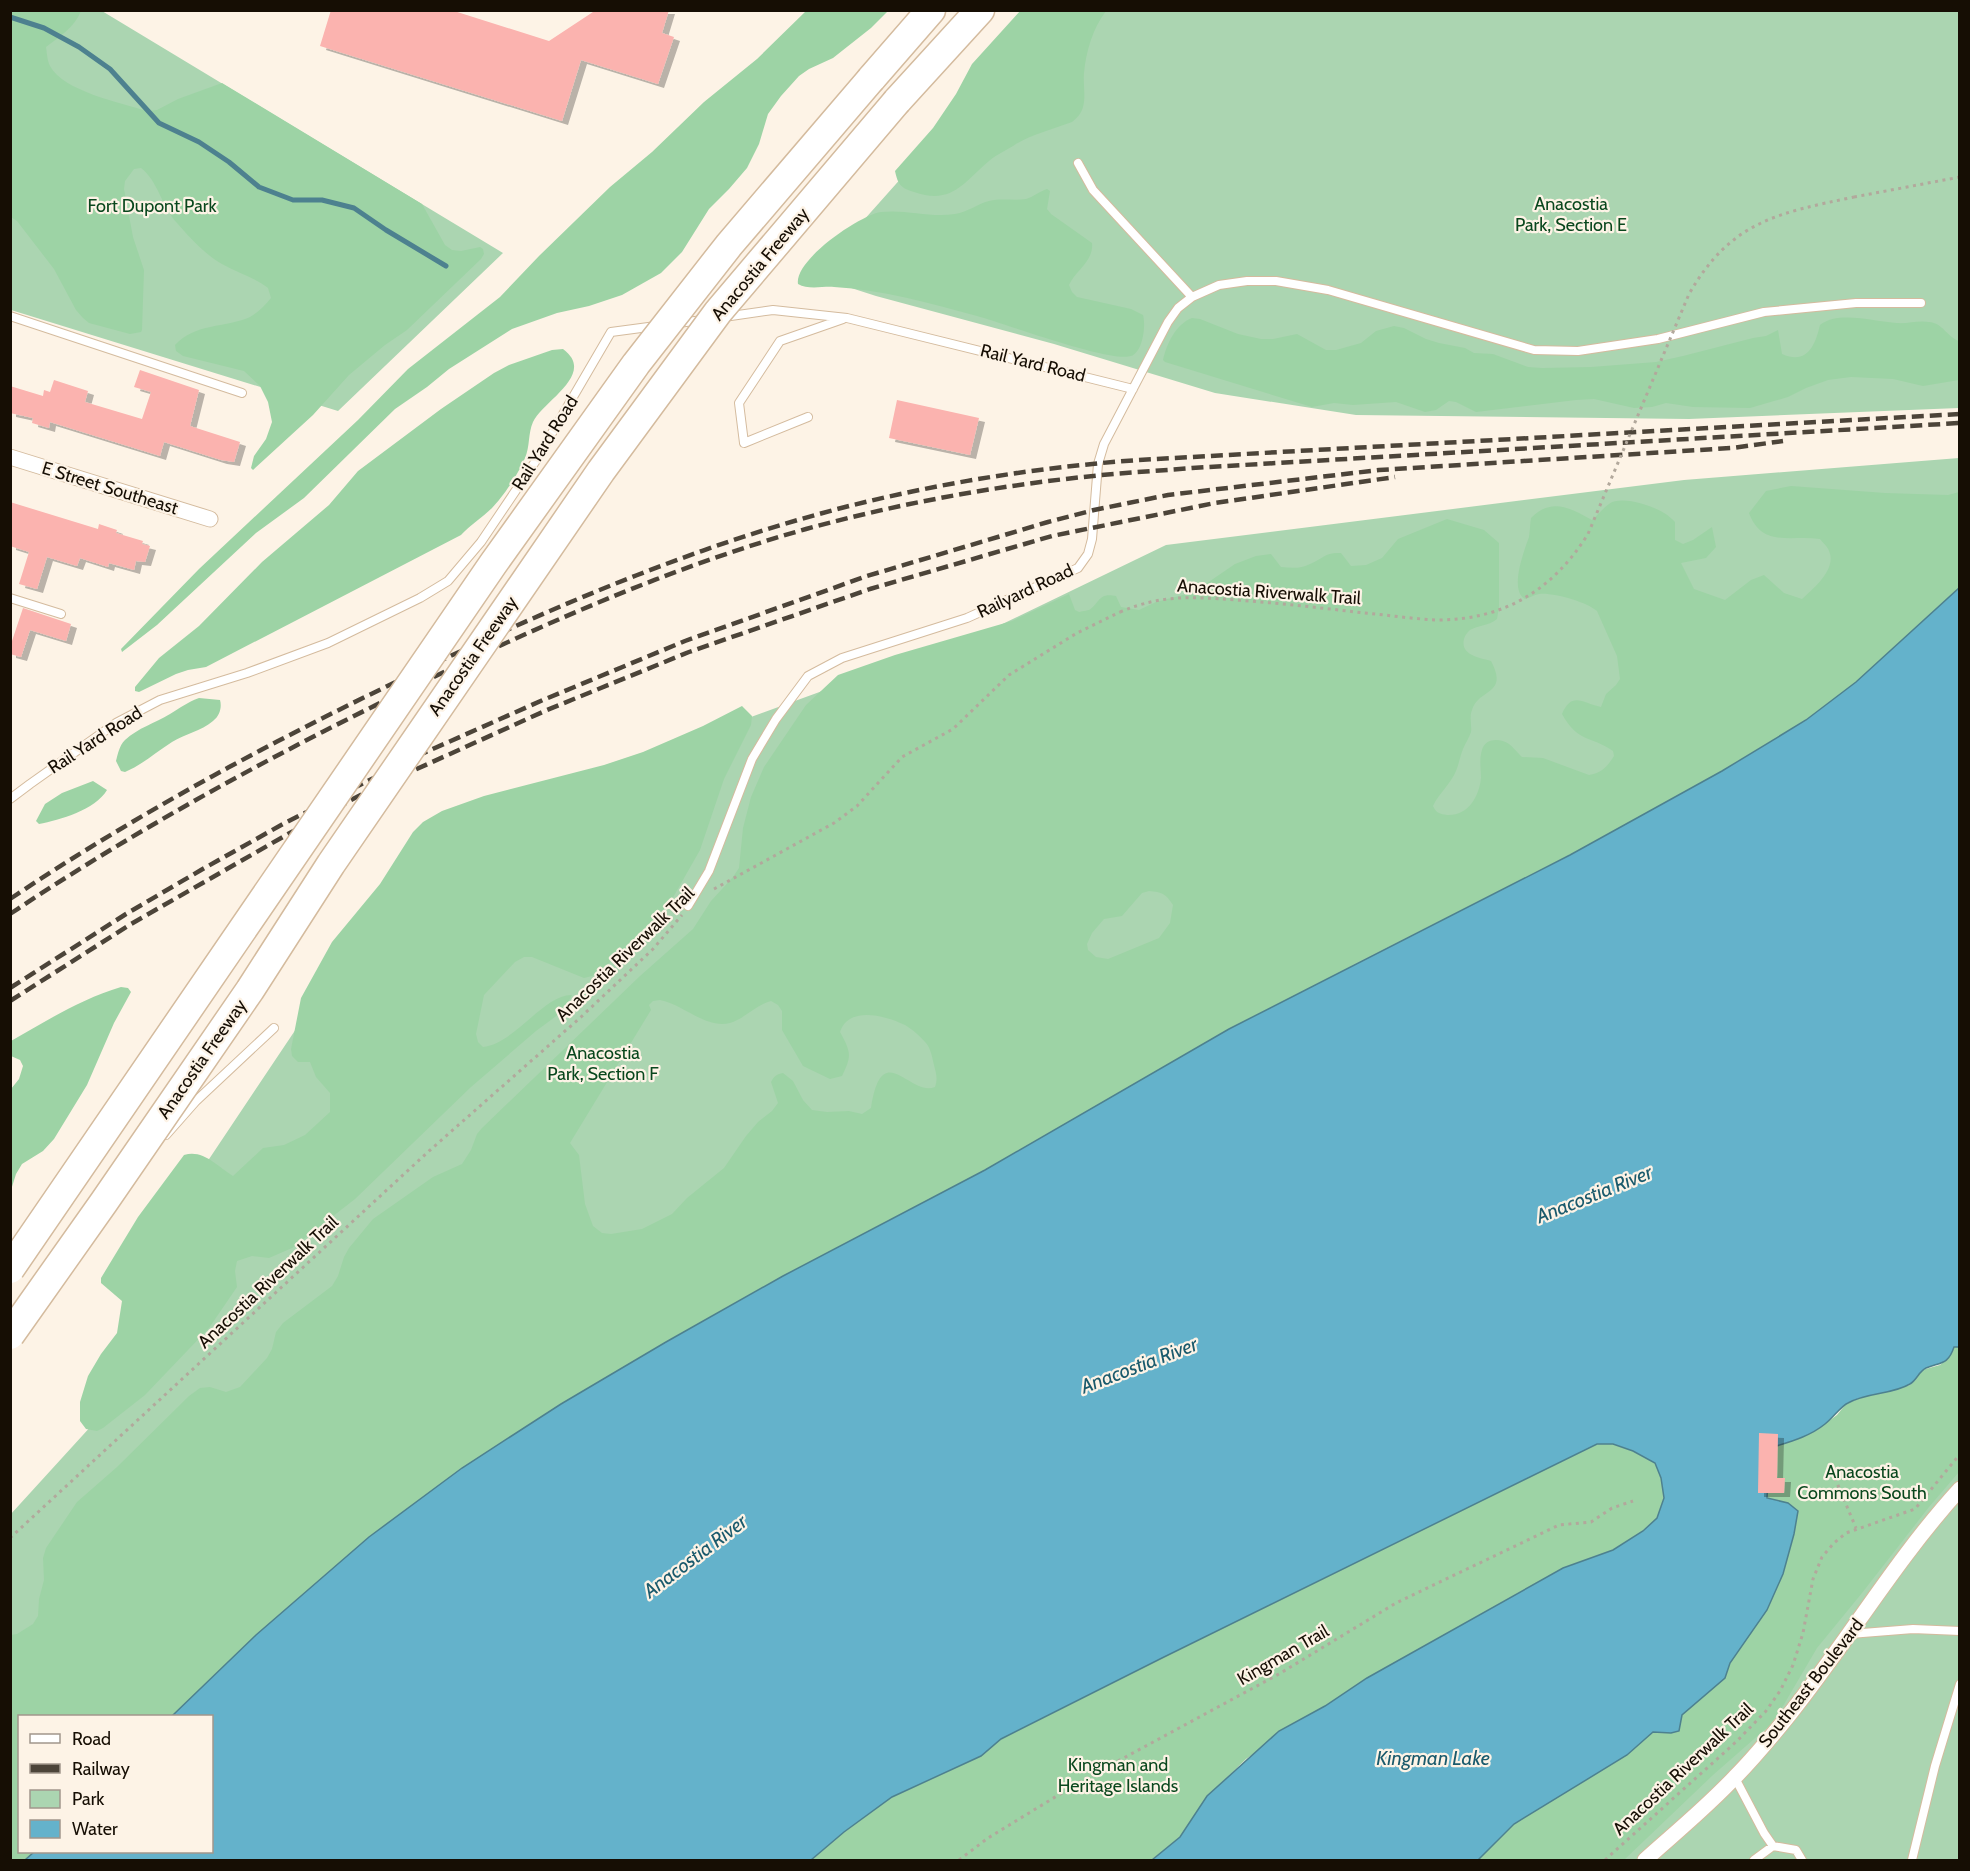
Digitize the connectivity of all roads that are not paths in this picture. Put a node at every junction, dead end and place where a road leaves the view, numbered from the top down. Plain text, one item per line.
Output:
1 (931, 10) edge
2 (980, 10) edge
3 (1078, 163) dead end
4 (1192, 297) junction
5 (1921, 303) dead end
6 (10, 316) edge
7 (847, 318) junction
8 (1133, 389) junction
9 (242, 393) dead end
10 (808, 417) dead end
11 (10, 457) edge
12 (210, 519) dead end
13 (10, 598) edge
14 (61, 614) dead end
15 (10, 799) edge
16 (688, 906) road end
17 (274, 1028) dead end
18 (158, 1143) dead end
19 (143, 1160) dead end
20 (104, 1202) junction
21 (10, 1269) edge
22 (10, 1335) edge
23 (1959, 1489) edge
24 (1959, 1631) edge
25 (1850, 1635) junction
26 (1959, 1684) edge
27 (1735, 1778) junction
28 (1773, 1846) junction
29 (1645, 1860) edge
30 (1754, 1860) edge
31 (1802, 1860) edge
32 (1912, 1860) edge

1 - 21 highway, Anacostia Freeway, bridge
2 - 20 highway, Anacostia Freeway, bridge
3 - 4 lane
4 - 5 lane
4 - 8 lane, Railyard Road
6 - 9 lane
7 - 8 lane, Rail Yard Road
7 - 10 lane
7 - 15 lane, Rail Yard Road
8 - 16 lane, Railyard Road
11 - 12 street, E Street Southeast
13 - 14 lane
17 - 18 lane
19 - 20 lane
20 - 22 highway, Anacostia Freeway, bridge
23 - 25 street, Southeast Boulevard
24 - 25 lane
25 - 27 street, Southeast Boulevard
26 - 32 lane
27 - 28 lane
27 - 29 street, Southeast Boulevard
28 - 30 lane
28 - 31 lane

